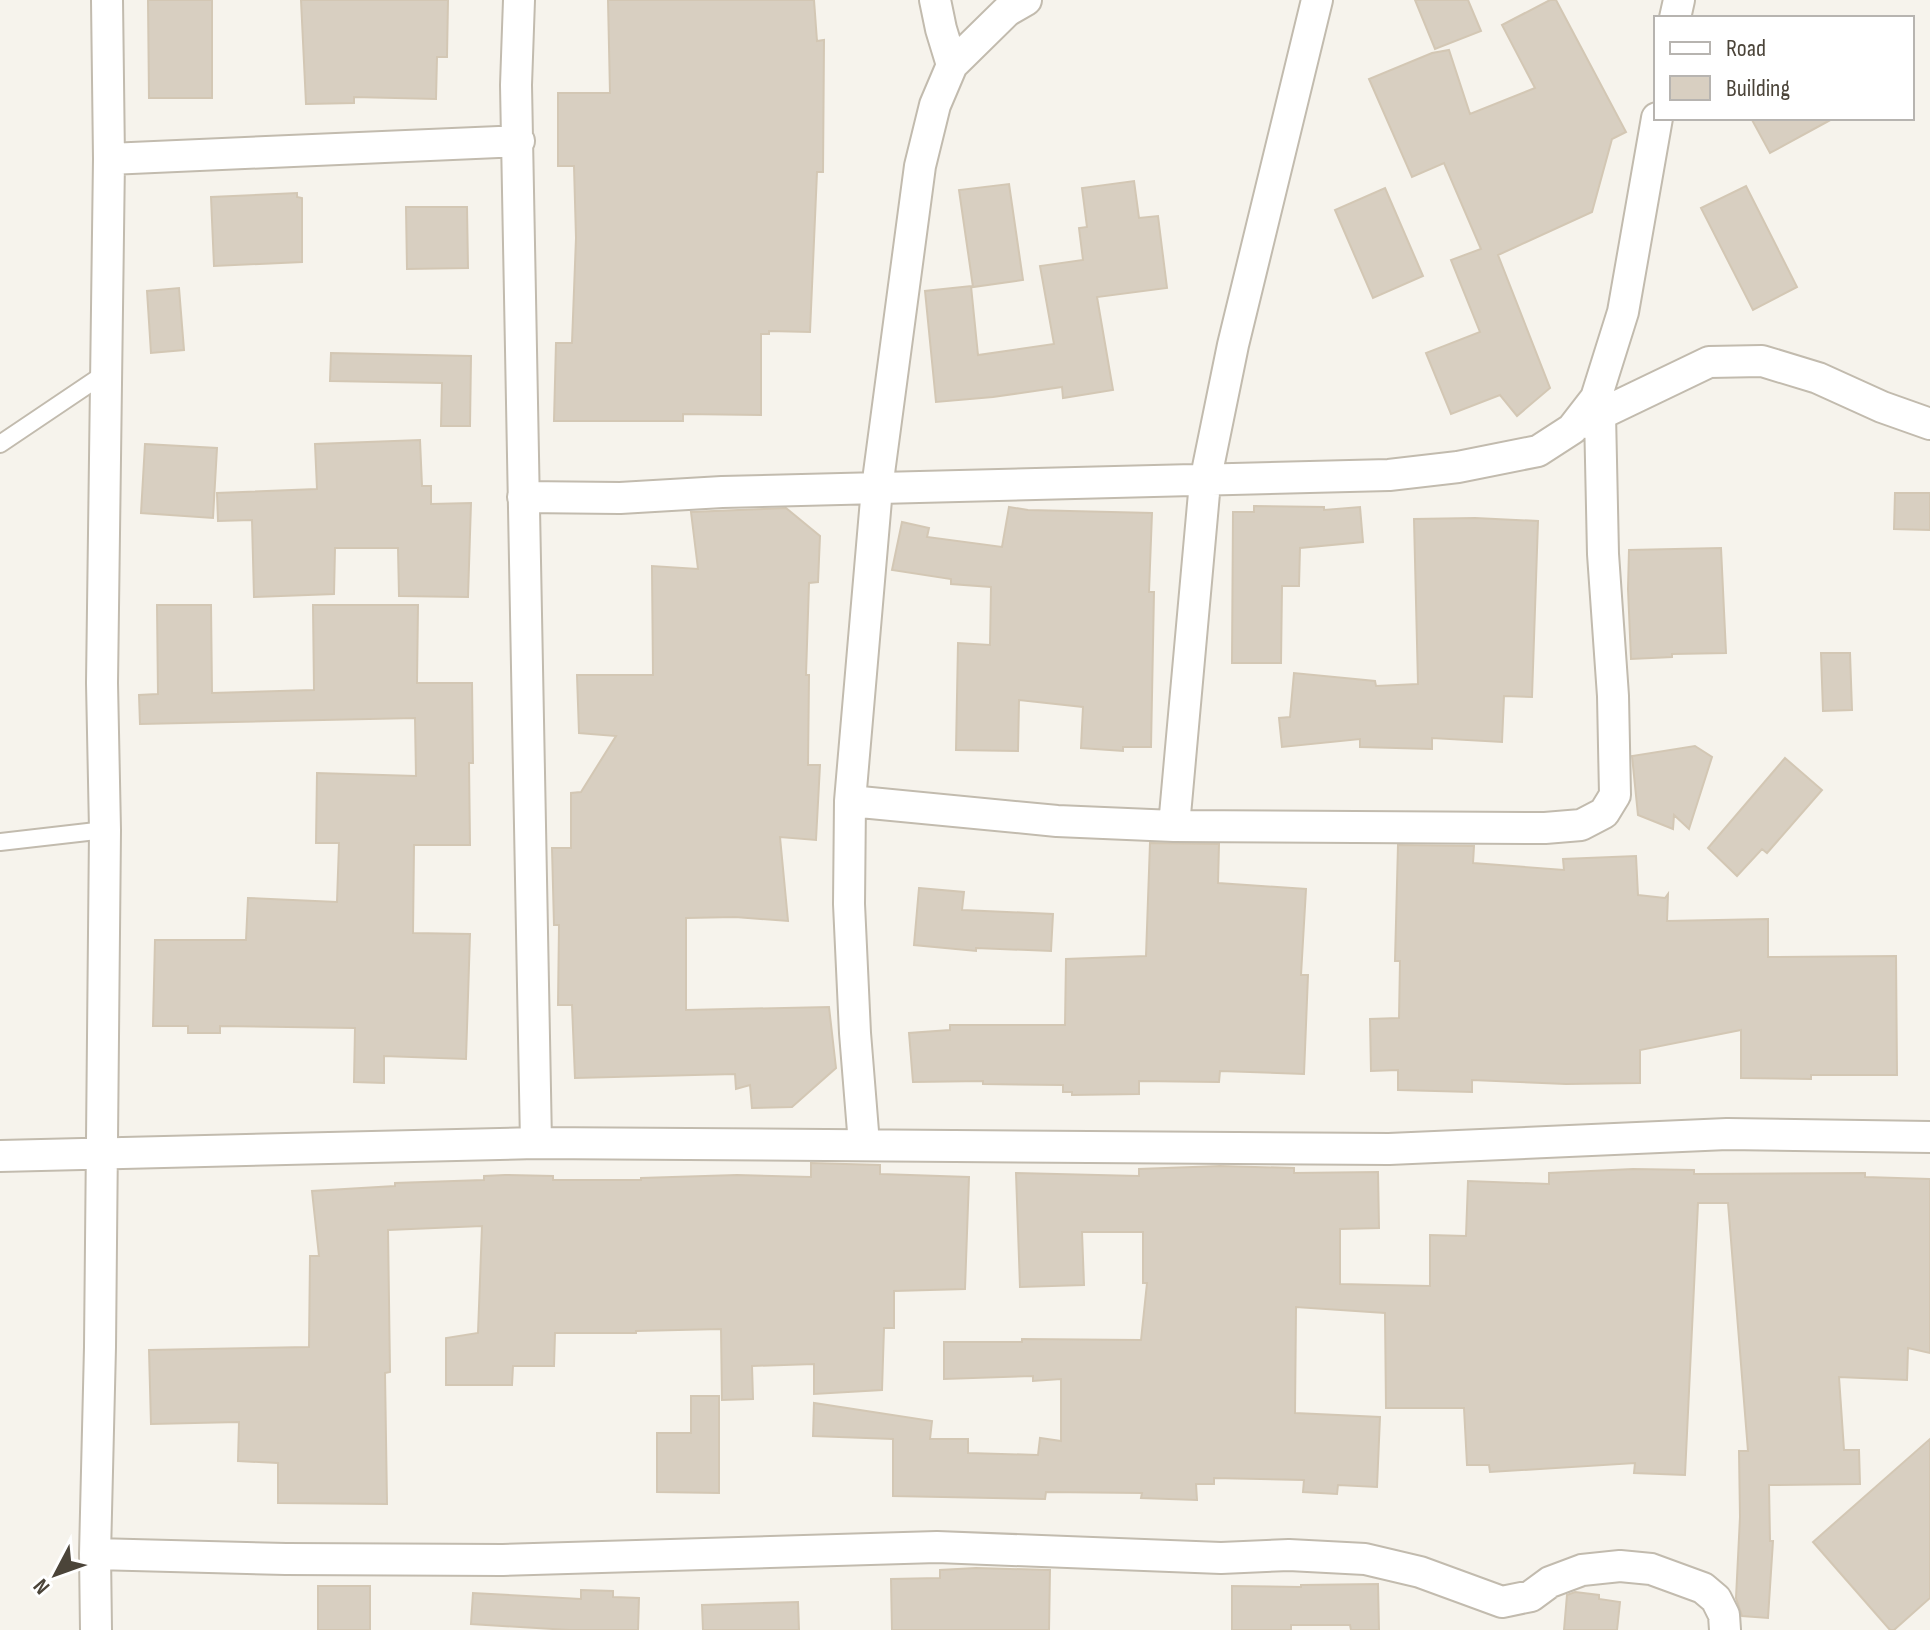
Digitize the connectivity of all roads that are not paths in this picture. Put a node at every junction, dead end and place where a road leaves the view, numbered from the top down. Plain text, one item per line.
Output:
1 (107, 0) edge
2 (519, 0) edge
3 (935, 0) edge
4 (1026, 0) edge
5 (1317, 0) edge
6 (952, 65) junction
7 (1657, 120) edge
8 (519, 141) junction
9 (109, 159) junction
10 (104, 374) junction
11 (1600, 414) junction
12 (1930, 424) edge
13 (1572, 429) junction
14 (0, 444) edge
15 (1205, 482) junction
16 (877, 488) junction
17 (523, 497) junction
18 (850, 801) junction
19 (1174, 826) junction
20 (105, 830) junction
21 (0, 842) edge
22 (1930, 1137) edge
23 (536, 1143) junction
24 (864, 1144) junction
25 (102, 1152) junction
26 (0, 1156) edge
27 (95, 1554) junction
28 (96, 1630) edge
29 (1725, 1630) edge

1 - 9 street
2 - 8 street
3 - 6 street
4 - 6 street
5 - 15 street
6 - 16 street
7 - 13 street
8 - 9 street
8 - 17 street
9 - 10 street
10 - 14 lane
10 - 20 street
11 - 12 street
11 - 13 street
11 - 19 street
13 - 15 street
15 - 16 street
15 - 19 street
16 - 17 street
16 - 18 street
17 - 23 street
18 - 19 street
18 - 24 street
20 - 21 lane
20 - 25 street
22 - 24 street
23 - 24 street
23 - 25 street
25 - 26 street
25 - 27 street
27 - 28 street
27 - 29 street

